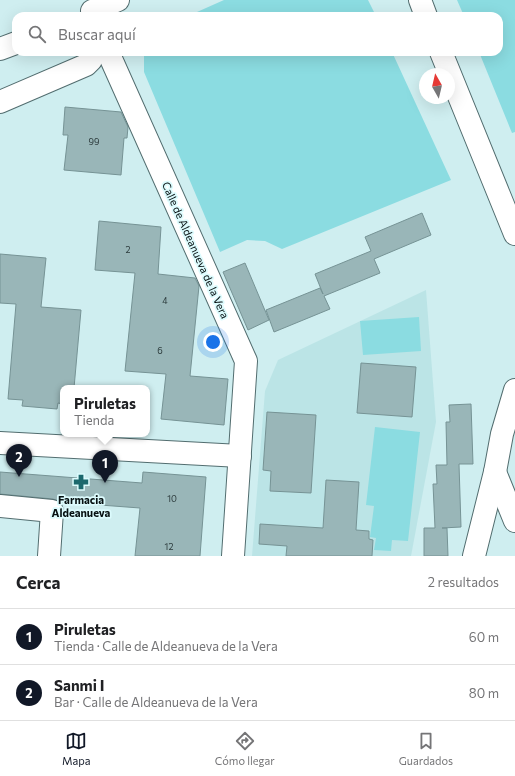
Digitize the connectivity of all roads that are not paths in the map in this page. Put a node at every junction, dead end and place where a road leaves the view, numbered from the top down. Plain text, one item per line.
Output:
1 (118, 0) edge
2 (420, 0) edge
3 (92, 12) edge
4 (424, 12) edge
5 (12, 44) edge
6 (0, 49) edge
7 (92, 56) edge
8 (110, 56) edge
9 (443, 56) edge
10 (0, 102) edge
11 (514, 231) edge
12 (515, 390) edge
13 (0, 442) edge
14 (240, 456) junction
15 (495, 472) junction
16 (0, 506) edge
17 (515, 520) edge
18 (49, 556) edge
19 (233, 556) edge
20 (474, 556) edge

1 - 3 street
2 - 4 street
5 - 6 street
7 - 10 street
8 - 14 street, Calle de Aldeanueva de la Vera
9 - 11 street
12 - 15 street
13 - 14 street
14 - 19 street, Calle de Aldeanueva de la Vera
15 - 17 street
15 - 20 street
16 - 18 street

